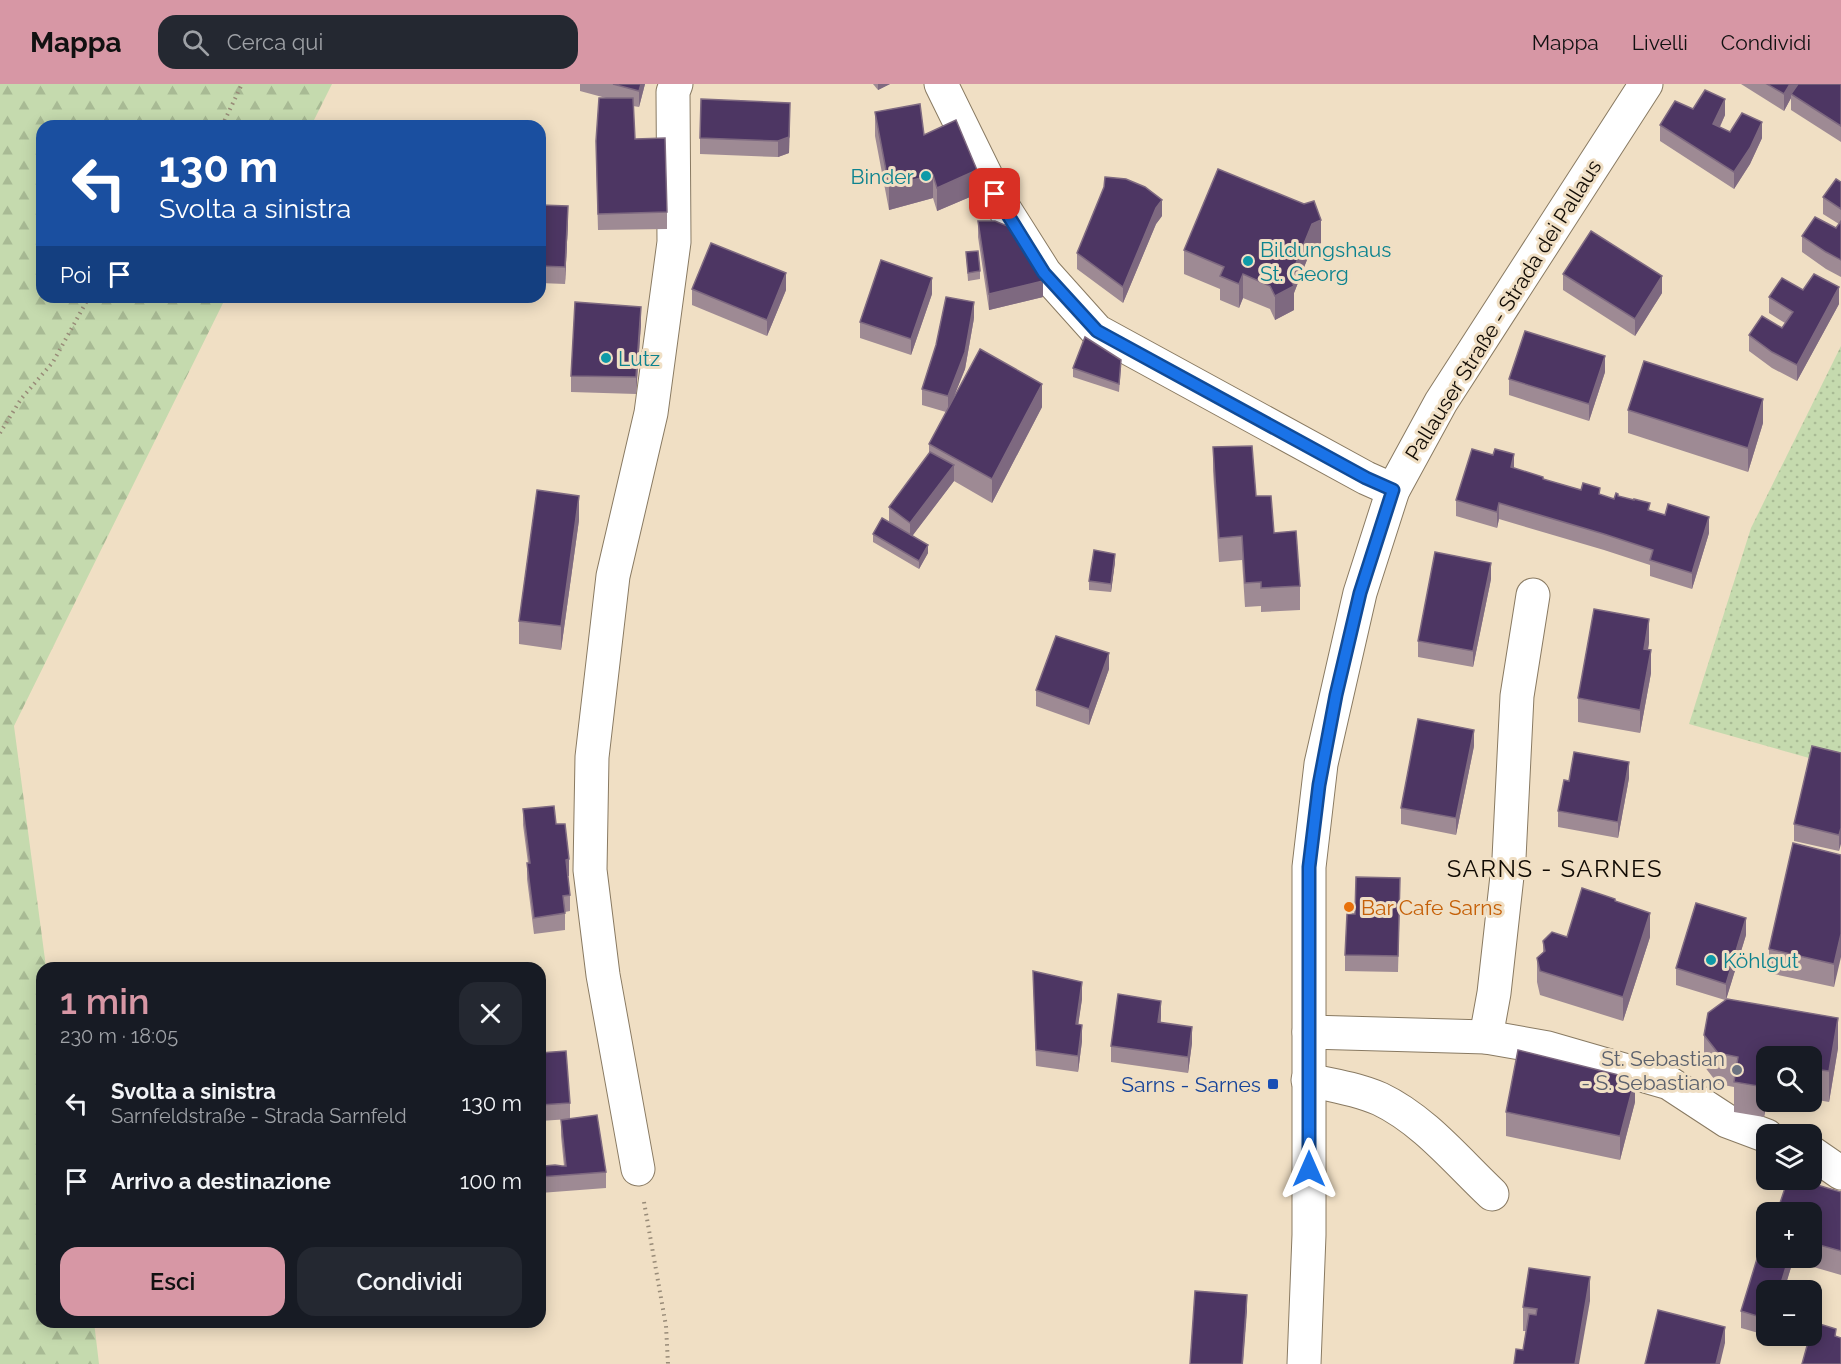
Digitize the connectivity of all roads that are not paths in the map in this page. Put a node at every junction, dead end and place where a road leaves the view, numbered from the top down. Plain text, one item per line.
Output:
1 (676, 84) edge
2 (941, 84) edge
3 (1646, 84) edge
4 (1393, 490) junction
5 (1533, 595) dead end
6 (1309, 1032) junction
7 (1485, 1037) junction
8 (1308, 1080) junction
9 (1756, 1132) edge
10 (1822, 1160) edge
11 (638, 1169) road end
12 (1841, 1173) edge
13 (1492, 1194) dead end
14 (1304, 1364) edge

1 - 11 street
2 - 4 street
3 - 4 street, Pallauser Straße - Strada dei Pallaus
4 - 6 street, Pallauser Straße - Strada dei Pallaus
5 - 7 street
6 - 7 street
6 - 8 street, Pallauser Straße - Strada dei Pallaus
7 - 9 street
8 - 13 street
8 - 14 street, Pallauser Straße - Strada dei Pallaus
10 - 12 street

